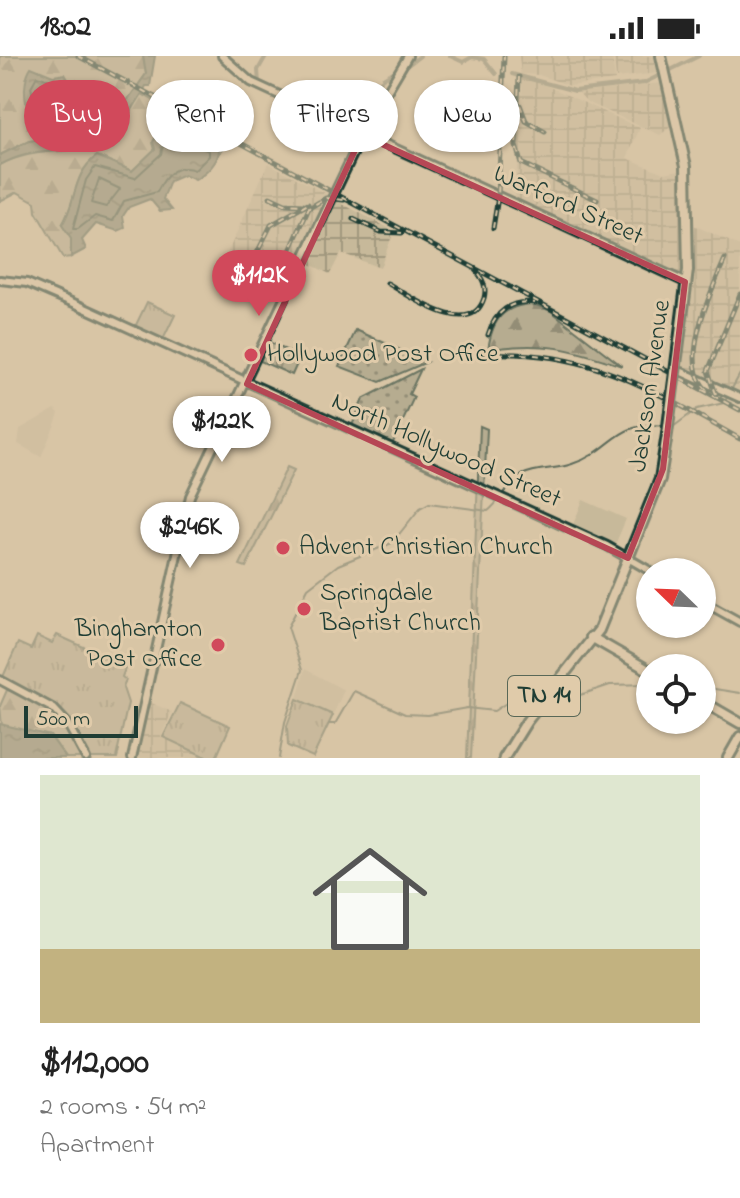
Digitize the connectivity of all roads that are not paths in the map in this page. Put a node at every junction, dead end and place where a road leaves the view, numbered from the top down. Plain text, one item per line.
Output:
1 (222, 56) edge
2 (408, 56) edge
3 (660, 57) edge
4 (394, 80) edge
5 (270, 91) edge
6 (398, 151) edge
7 (354, 152) edge
8 (0, 280) edge
9 (685, 282) junction
10 (683, 304) junction
11 (682, 372) joint
12 (244, 383) junction
13 (734, 395) edge
14 (628, 558) junction
15 (636, 563) edge
16 (716, 609) edge
17 (740, 622) edge
18 (595, 635) junction
19 (636, 662) edge
20 (0, 680) edge
21 (716, 709) edge
22 (740, 723) edge
23 (740, 737) edge
24 (740, 744) edge
25 (86, 758) edge
26 (132, 758) edge
27 (502, 758) edge
28 (730, 758) edge

1 - 5 main road, Warford Street
2 - 4 main road
3 - 9 main road, Jackson Avenue / TN 14
6 - 9 main road, Warford Street
7 - 12 main road
8 - 12 main road, North Hollywood Street
9 - 10 main road, Jackson Avenue / TN 14
10 - 11 main road
10 - 14 main road, Jackson Avenue / TN 14, bridge
11 - 13 main road
12 - 14 main road, North Hollywood Street
12 - 26 main road
14 - 15 main road, North Hollywood Street
14 - 18 main road, Jackson Avenue / TN 14
16 - 17 main road
18 - 19 main road
18 - 27 main road, Jackson Avenue / TN 14
20 - 25 main road
21 - 22 main road
23 - 28 main road
24 - 28 main road

